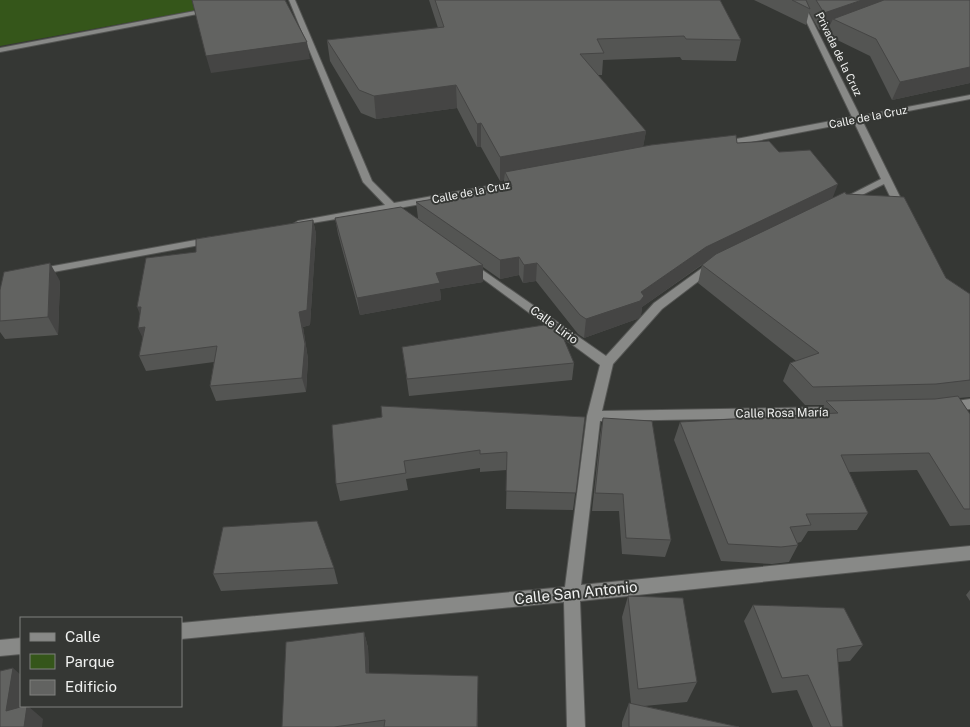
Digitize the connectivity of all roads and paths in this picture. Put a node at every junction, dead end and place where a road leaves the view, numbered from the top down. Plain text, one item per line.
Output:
1 (292, 0) edge
2 (799, 0) edge
3 (224, 7) edge
4 (825, 32) edge
5 (816, 35) junction
6 (0, 50) edge
7 (970, 97) edge
8 (857, 119) junction
9 (713, 146) edge
10 (886, 180) junction
11 (528, 181) edge
12 (834, 206) edge
13 (390, 207) junction
14 (406, 219) edge
15 (908, 221) edge
16 (283, 227) edge
17 (224, 238) edge
18 (462, 259) edge
19 (723, 261) edge
20 (29, 273) edge
21 (607, 363) junction
22 (970, 404) edge
23 (933, 409) edge
24 (846, 412) edge
25 (594, 416) junction
26 (970, 553) edge
27 (572, 594) junction
28 (182, 631) edge
29 (20, 646) edge
30 (0, 648) edge
31 (576, 727) edge

1 - 13 street
2 - 5 street, Privada de la Cruz
3 - 6 street
4 - 5 street
5 - 8 street, Privada de la Cruz
7 - 8 street, Calle de la Cruz
8 - 9 street, Calle de la Cruz
8 - 10 street, Privada de la Cruz
10 - 12 street
10 - 15 street, Privada de la Cruz
11 - 13 street, Calle de la Cruz
13 - 14 street
13 - 16 street, Calle de la Cruz
17 - 20 street
18 - 21 street, Calle Lirio
19 - 21 street
21 - 25 street
22 - 23 street
24 - 25 street, Calle Rosa María
25 - 27 street
26 - 27 street, Calle San Antonio
27 - 28 street, Calle San Antonio
27 - 31 street
29 - 30 street

